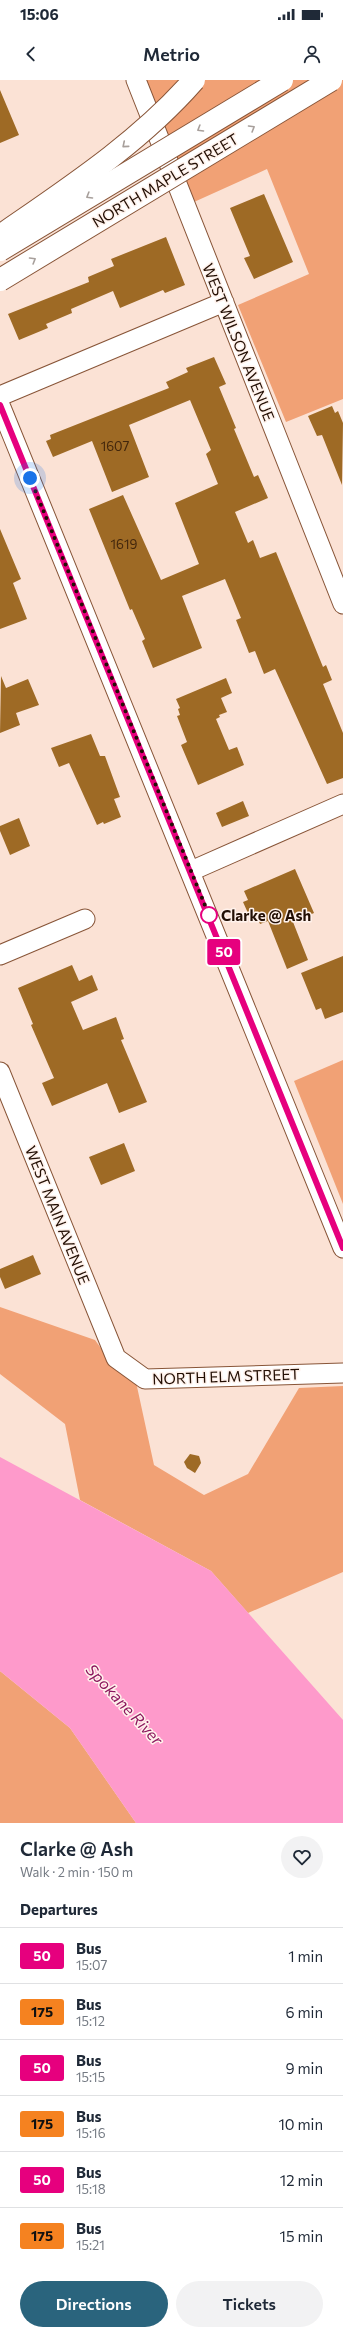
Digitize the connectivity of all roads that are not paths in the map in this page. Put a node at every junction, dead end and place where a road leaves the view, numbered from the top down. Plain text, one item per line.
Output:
1 (136, 80) edge
2 (194, 80) edge
3 (282, 80) edge
4 (331, 80) edge
5 (0, 236) edge
6 (0, 250) edge
7 (0, 280) edge
8 (224, 302) junction
9 (0, 396) edge
10 (0, 405) edge
11 (343, 604) edge
12 (343, 804) edge
13 (191, 871) junction
14 (85, 919) dead end
15 (0, 955) edge
16 (0, 1072) edge
17 (343, 1248) edge
18 (116, 1358) joint
19 (343, 1373) edge

1 - 8 street, WEST WILSON AVENUE
2 -> 5 main road, bridge
3 -> 6 main road, NORTH MAPLE STREET, bridge
7 -> 4 main road, NORTH MAPLE STREET, bridge
8 - 9 street
8 - 11 street, WEST WILSON AVENUE
10 - 13 street
12 - 13 street
13 - 17 street
14 - 15 street
16 - 18 street, WEST MAIN AVENUE
18 - 19 street, NORTH ELM STREET

